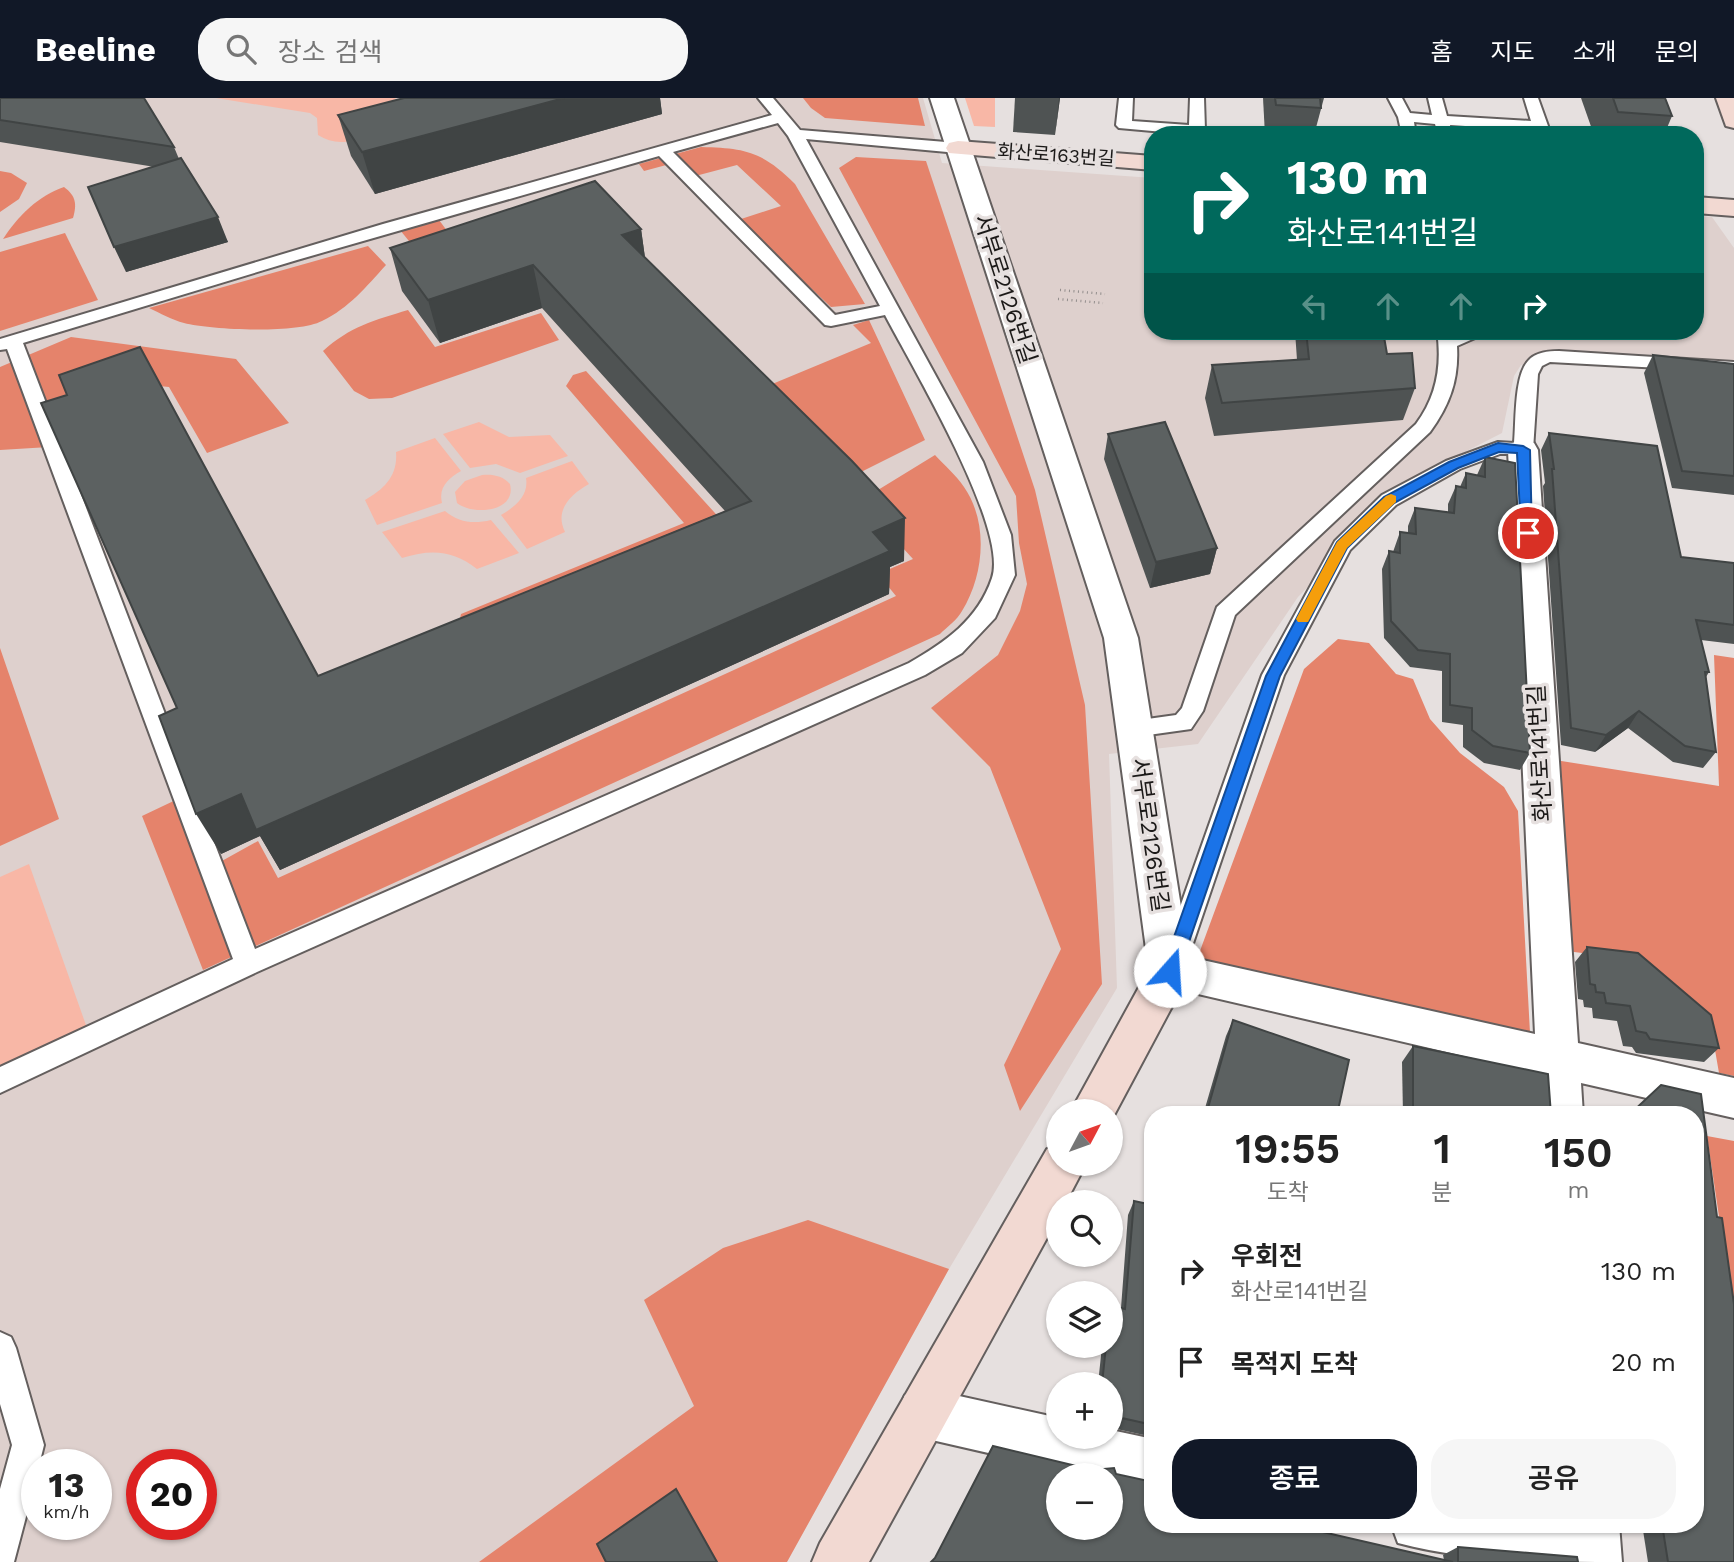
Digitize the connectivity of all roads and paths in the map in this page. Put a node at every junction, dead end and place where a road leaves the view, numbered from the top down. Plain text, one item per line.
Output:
1 (765, 98) edge
2 (942, 98) edge
3 (1126, 98) edge
4 (1197, 98) edge
5 (1395, 98) edge
6 (1435, 98) edge
7 (1531, 98) edge
8 (1728, 98) edge
9 (1489, 107) dead end
10 (1405, 117) junction
11 (779, 118) junction
12 (1734, 121) edge
13 (1495, 123) junction
14 (1144, 126) edge
15 (1197, 126) edge
16 (1407, 126) edge
17 (1439, 126) edge
18 (1443, 126) edge
19 (1456, 126) edge
20 (795, 134) junction
21 (958, 148) junction
22 (662, 150) junction
23 (1144, 162) edge
24 (583, 172) junction
25 (597, 188) edge
26 (512, 192) junction
27 (1704, 206) edge
28 (1734, 208) edge
29 (526, 209) edge
30 (1060, 290) dead end
31 (1105, 294) dead end
32 (1058, 299) dead end
33 (1103, 303) dead end
34 (890, 309) junction
35 (1447, 340) edge
36 (7, 342) edge
37 (1734, 367) edge
38 (1523, 450) junction
39 (1134, 728) junction
40 (248, 964) junction
41 (1170, 971) junction
42 (1556, 1057) junction
43 (0, 1080) edge
44 (1734, 1098) edge
45 (1100, 1099) edge
46 (1560, 1106) edge
47 (1056, 1176) edge
48 (0, 1348) edge
49 (6, 1395) edge
50 (923, 1413) junction
51 (1144, 1463) edge
52 (1457, 1533) edge
53 (1593, 1533) edge
54 (0, 1554) edge
55 (839, 1562) edge
56 (1586, 1562) edge
57 (1595, 1562) edge

1 - 11 lane
2 - 21 street, 서부로2126번길
3 - 14 lane
4 - 15 lane
5 - 10 lane
6 - 18 lane
7 - 13 lane
8 - 12 street
9 - 13 lane
10 - 16 lane
10 - 17 lane
11 - 20 lane
11 - 22 lane
13 - 19 lane
20 - 21 lane
20 - 34 lane
21 - 23 street, 화산로163번길
21 - 39 street, 서부로2126번길
22 - 24 lane
22 - 34 lane
24 - 25 lane
24 - 26 lane
26 - 29 lane
26 - 36 lane
27 - 28 street
30 - 31 path
32 - 33 path
34 - 40 lane
35 - 39 lane
36 - 40 lane
37 - 38 lane
38 - 41 lane, 서부로2126번길
38 - 42 street, 화산로141번길
39 - 41 street, 서부로2126번길
40 - 43 lane
41 - 42 street
41 - 45 street
42 - 44 street
42 - 46 street, 화산로141번길
47 - 50 street
48 - 49 lane
49 - 54 lane
50 - 51 street
50 - 55 street
52 - 56 street
53 - 57 street

